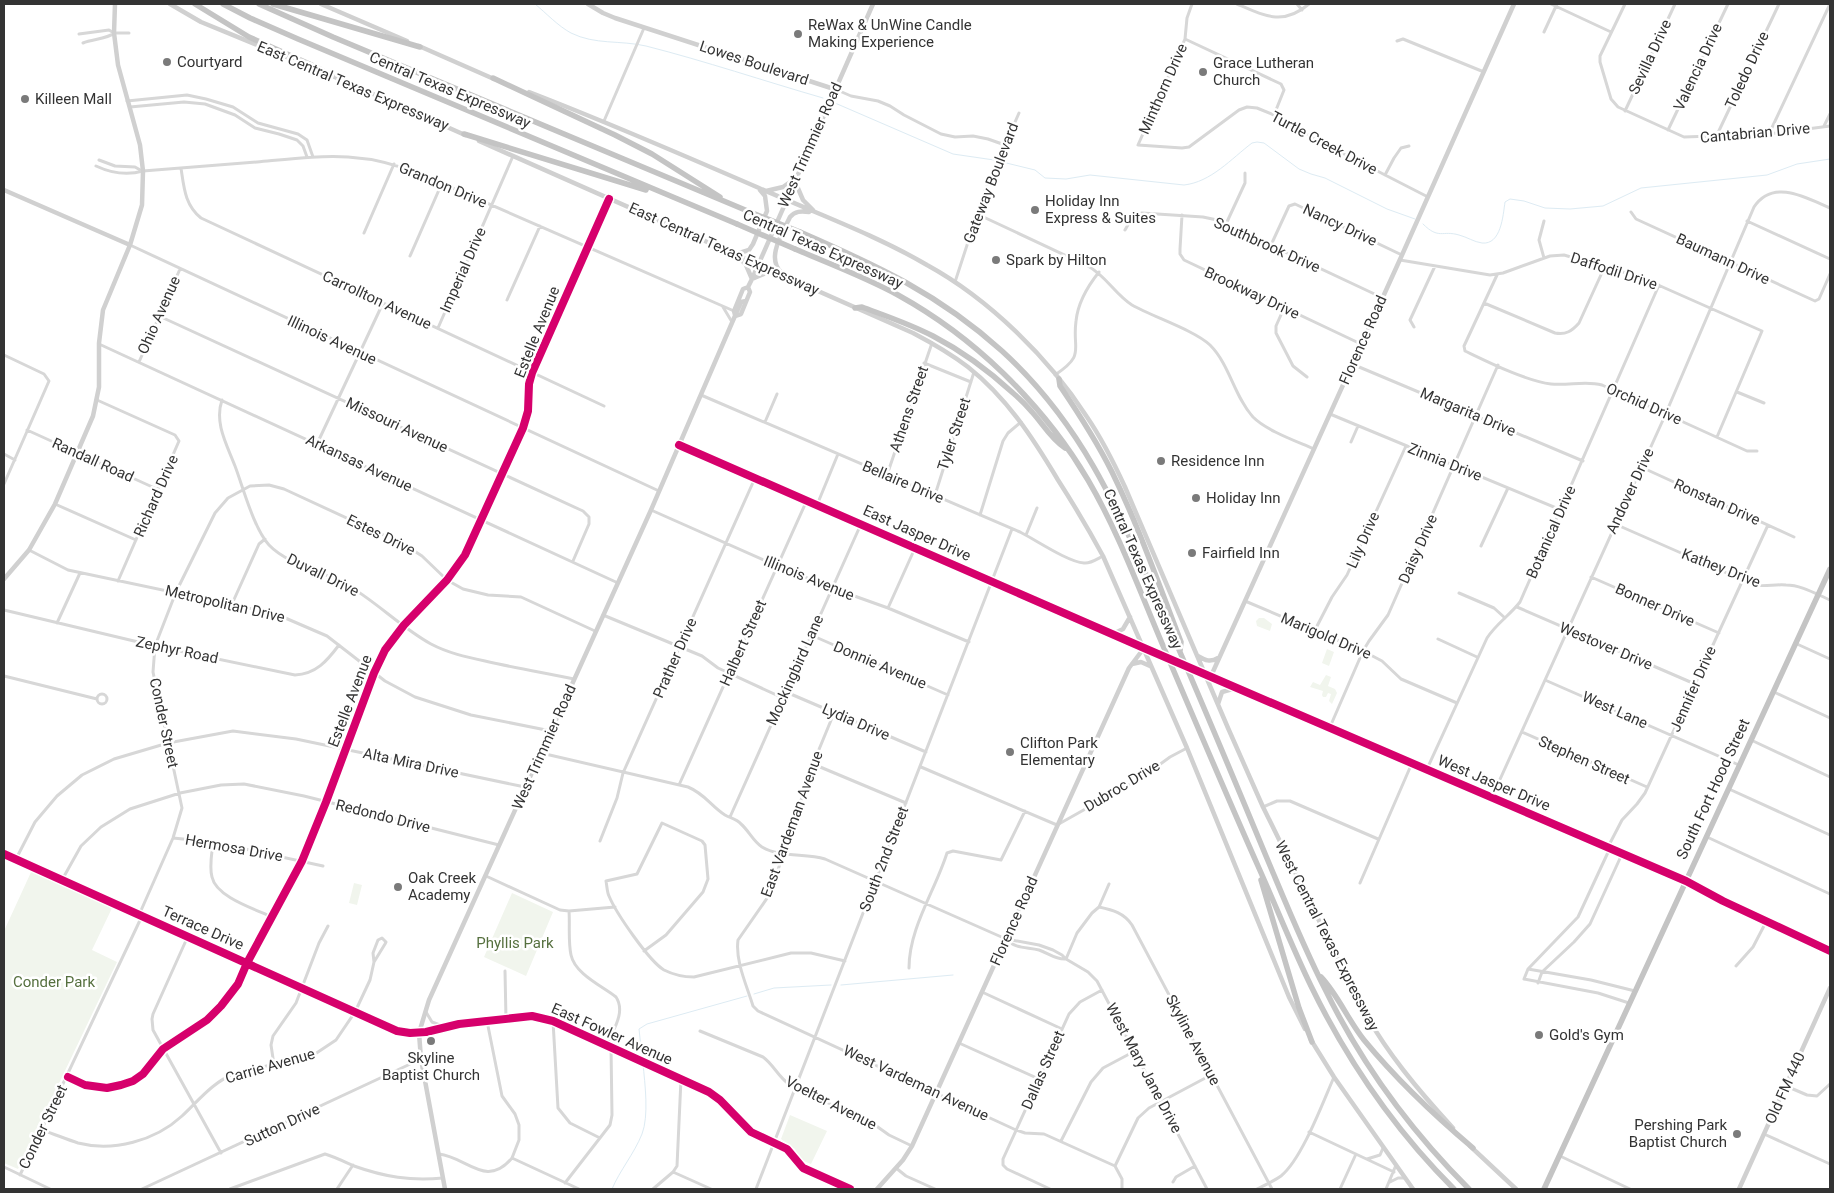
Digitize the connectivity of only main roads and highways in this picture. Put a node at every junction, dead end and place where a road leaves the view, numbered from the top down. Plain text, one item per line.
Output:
1 (115, 4) edge
2 (170, 4) edge
3 (195, 4) edge
4 (223, 4) edge
5 (259, 4) edge
6 (273, 4) edge
7 (321, 4) edge
8 (588, 4) edge
9 (873, 4) edge
10 (1514, 4) edge
11 (420, 47) junction
12 (330, 75) junction
13 (493, 78) junction
14 (834, 89) junction
15 (464, 134) junction
16 (794, 179) junction
17 (760, 188) junction
18 (4, 190) edge
19 (765, 191) junction
20 (660, 192) junction
21 (786, 199) junction
22 (732, 204) junction
23 (816, 212) junction
24 (130, 245) junction
25 (736, 254) junction
26 (758, 264) junction
27 (778, 273) junction
28 (786, 276) junction
29 (752, 279) junction
30 (748, 287) junction
31 (855, 308) junction
32 (734, 313) junction
33 (1057, 377) junction
34 (679, 445) junction
35 (1069, 450) junction
36 (1830, 569) edge
37 (4, 580) edge
38 (1130, 617) junction
39 (1112, 634) junction
40 (1144, 648) junction
41 (1180, 651) junction
42 (1198, 656) junction
43 (1219, 658) junction
44 (1131, 665) junction
45 (1152, 668) junction
46 (1205, 674) junction
47 (1211, 676) junction
48 (1238, 688) junction
49 (1218, 705) junction
50 (4, 854) edge
51 (1258, 866) junction
52 (1686, 881) junction
53 (1830, 951) edge
54 (1316, 971) junction
55 (1830, 988) edge
56 (419, 1032) junction
57 (1312, 1042) junction
58 (1473, 1148) junction
59 (1545, 1187) edge
60 (445, 1189) edge
61 (877, 1189) edge
62 (1413, 1189) edge
63 (1454, 1189) edge
64 (1469, 1189) edge
65 (1516, 1189) edge
66 (1539, 1189) edge
67 (1739, 1189) edge

1 - 24 main road
2 - 12 main road, East Central Texas Expressway
3 - 12 highway
4 - 20 highway, Central Texas Expressway
5 - 22 highway, Central Texas Expressway
6 - 11 highway
7 - 11 main road
8 - 14 main road, Lowes Boulevard
9 - 14 main road, West Trimmier Road
10 - 43 main road, Florence Road
11 - 13 main road
12 - 15 main road, East Central Texas Expressway
13 - 17 main road
13 - 22 highway
14 - 16 main road, West Trimmier Road
15 - 20 highway
15 - 25 main road, East Central Texas Expressway
16 - 19 main road
16 - 21 main road, West Trimmier Road
16 - 23 main road
17 - 19 main road
17 - 25 main road
18 - 24 main road, Illinois Avenue
19 - 21 main road
20 - 35 highway, Central Texas Expressway, bridge
21 - 23 main road
21 - 26 main road, West Trimmier Road
22 - 41 highway, Central Texas Expressway, bridge
23 - 28 main road
23 - 33 main road
24 - 37 main road
25 - 26 main road, East Central Texas Expressway
25 - 29 main road
26 - 27 main road, East Central Texas Expressway
26 - 29 main road, West Trimmier Road
27 - 28 main road, East Central Texas Expressway
27 - 29 main road
28 - 31 main road, East Central Texas Expressway
29 - 30 main road, West Trimmier Road
30 - 32 main road, West Trimmier Road
30 - 32 main road, West Trimmier Road
31 - 35 highway
31 - 38 main road, East Central Texas Expressway
32 - 34 main road, West Trimmier Road
33 - 41 highway
33 - 42 main road
34 - 39 main road, East Jasper Drive
34 - 56 main road, West Trimmier Road
35 - 51 highway, Central Texas Expressway
36 - 52 highway, South Fort Hood Street
38 - 39 main road
38 - 40 main road, East Central Texas Expressway
39 - 40 main road, East Jasper Drive
40 - 44 main road, Florence Road
40 - 45 main road
40 - 46 main road, West Jasper Drive, bridge
41 - 54 highway, Central Texas Expressway
42 - 43 main road
42 - 46 main road
43 - 47 main road, Florence Road
44 - 45 main road
44 - 61 main road, Florence Road
45 - 57 main road
46 - 47 main road, West Jasper Drive
46 - 49 main road, West Central Texas Expressway
47 - 48 main road, West Jasper Drive
48 - 49 main road
48 - 52 main road, West Jasper Drive
49 - 58 main road, West Central Texas Expressway
50 - 56 main road, Terrace Drive
51 - 57 highway
51 - 63 highway, Central Texas Expressway
52 - 53 main road, West Jasper Drive
52 - 59 highway, South Fort Hood Street
54 - 58 highway
54 - 64 highway, Central Texas Expressway
55 - 67 main road, Old FM 440
56 - 60 main road, West Trimmier Road
57 - 62 main road
58 - 65 main road, West Central Texas Expressway
59 - 66 main road

